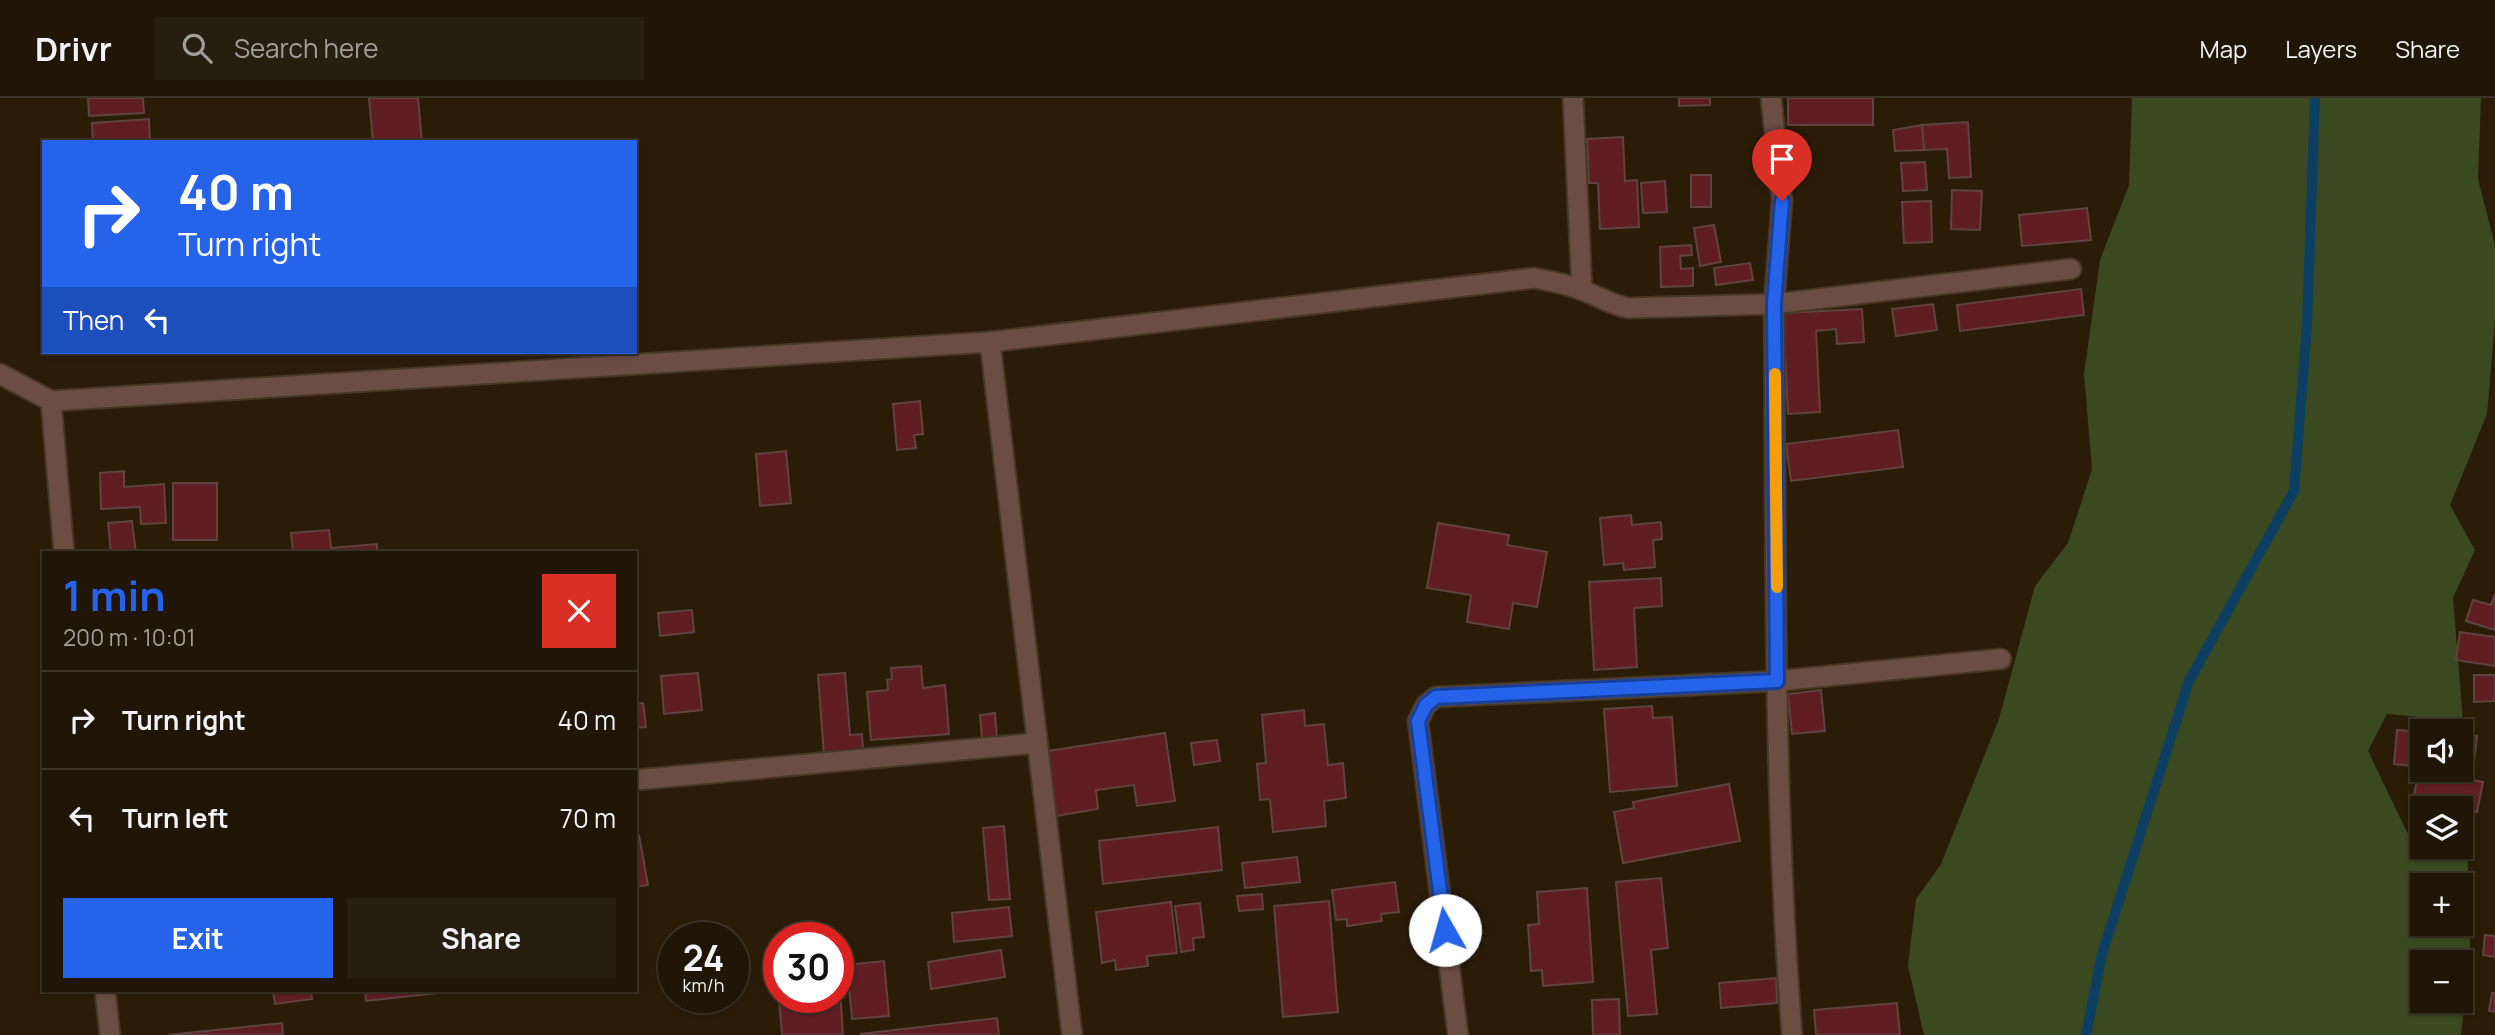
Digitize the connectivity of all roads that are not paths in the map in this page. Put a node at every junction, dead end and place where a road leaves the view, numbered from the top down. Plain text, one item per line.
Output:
1 (1573, 98) edge
2 (1771, 98) edge
3 (2071, 269) dead end
4 (1582, 290) junction
5 (1774, 304) junction
6 (990, 342) junction
7 (0, 374) edge
8 (51, 401) junction
9 (64, 551) edge
10 (2001, 659) dead end
11 (1777, 681) junction
12 (1038, 743) junction
13 (637, 780) edge
14 (105, 992) edge
15 (110, 1035) edge
16 (1072, 1035) edge
17 (1458, 1035) edge
18 (1792, 1035) edge

1 - 4 street
2 - 5 street
3 - 5 street
4 - 5 street
4 - 6 street
5 - 11 street
6 - 8 street
6 - 12 street
7 - 8 street
8 - 9 street
10 - 11 street
11 - 17 street
11 - 18 street
12 - 13 street
12 - 16 street
14 - 15 street

